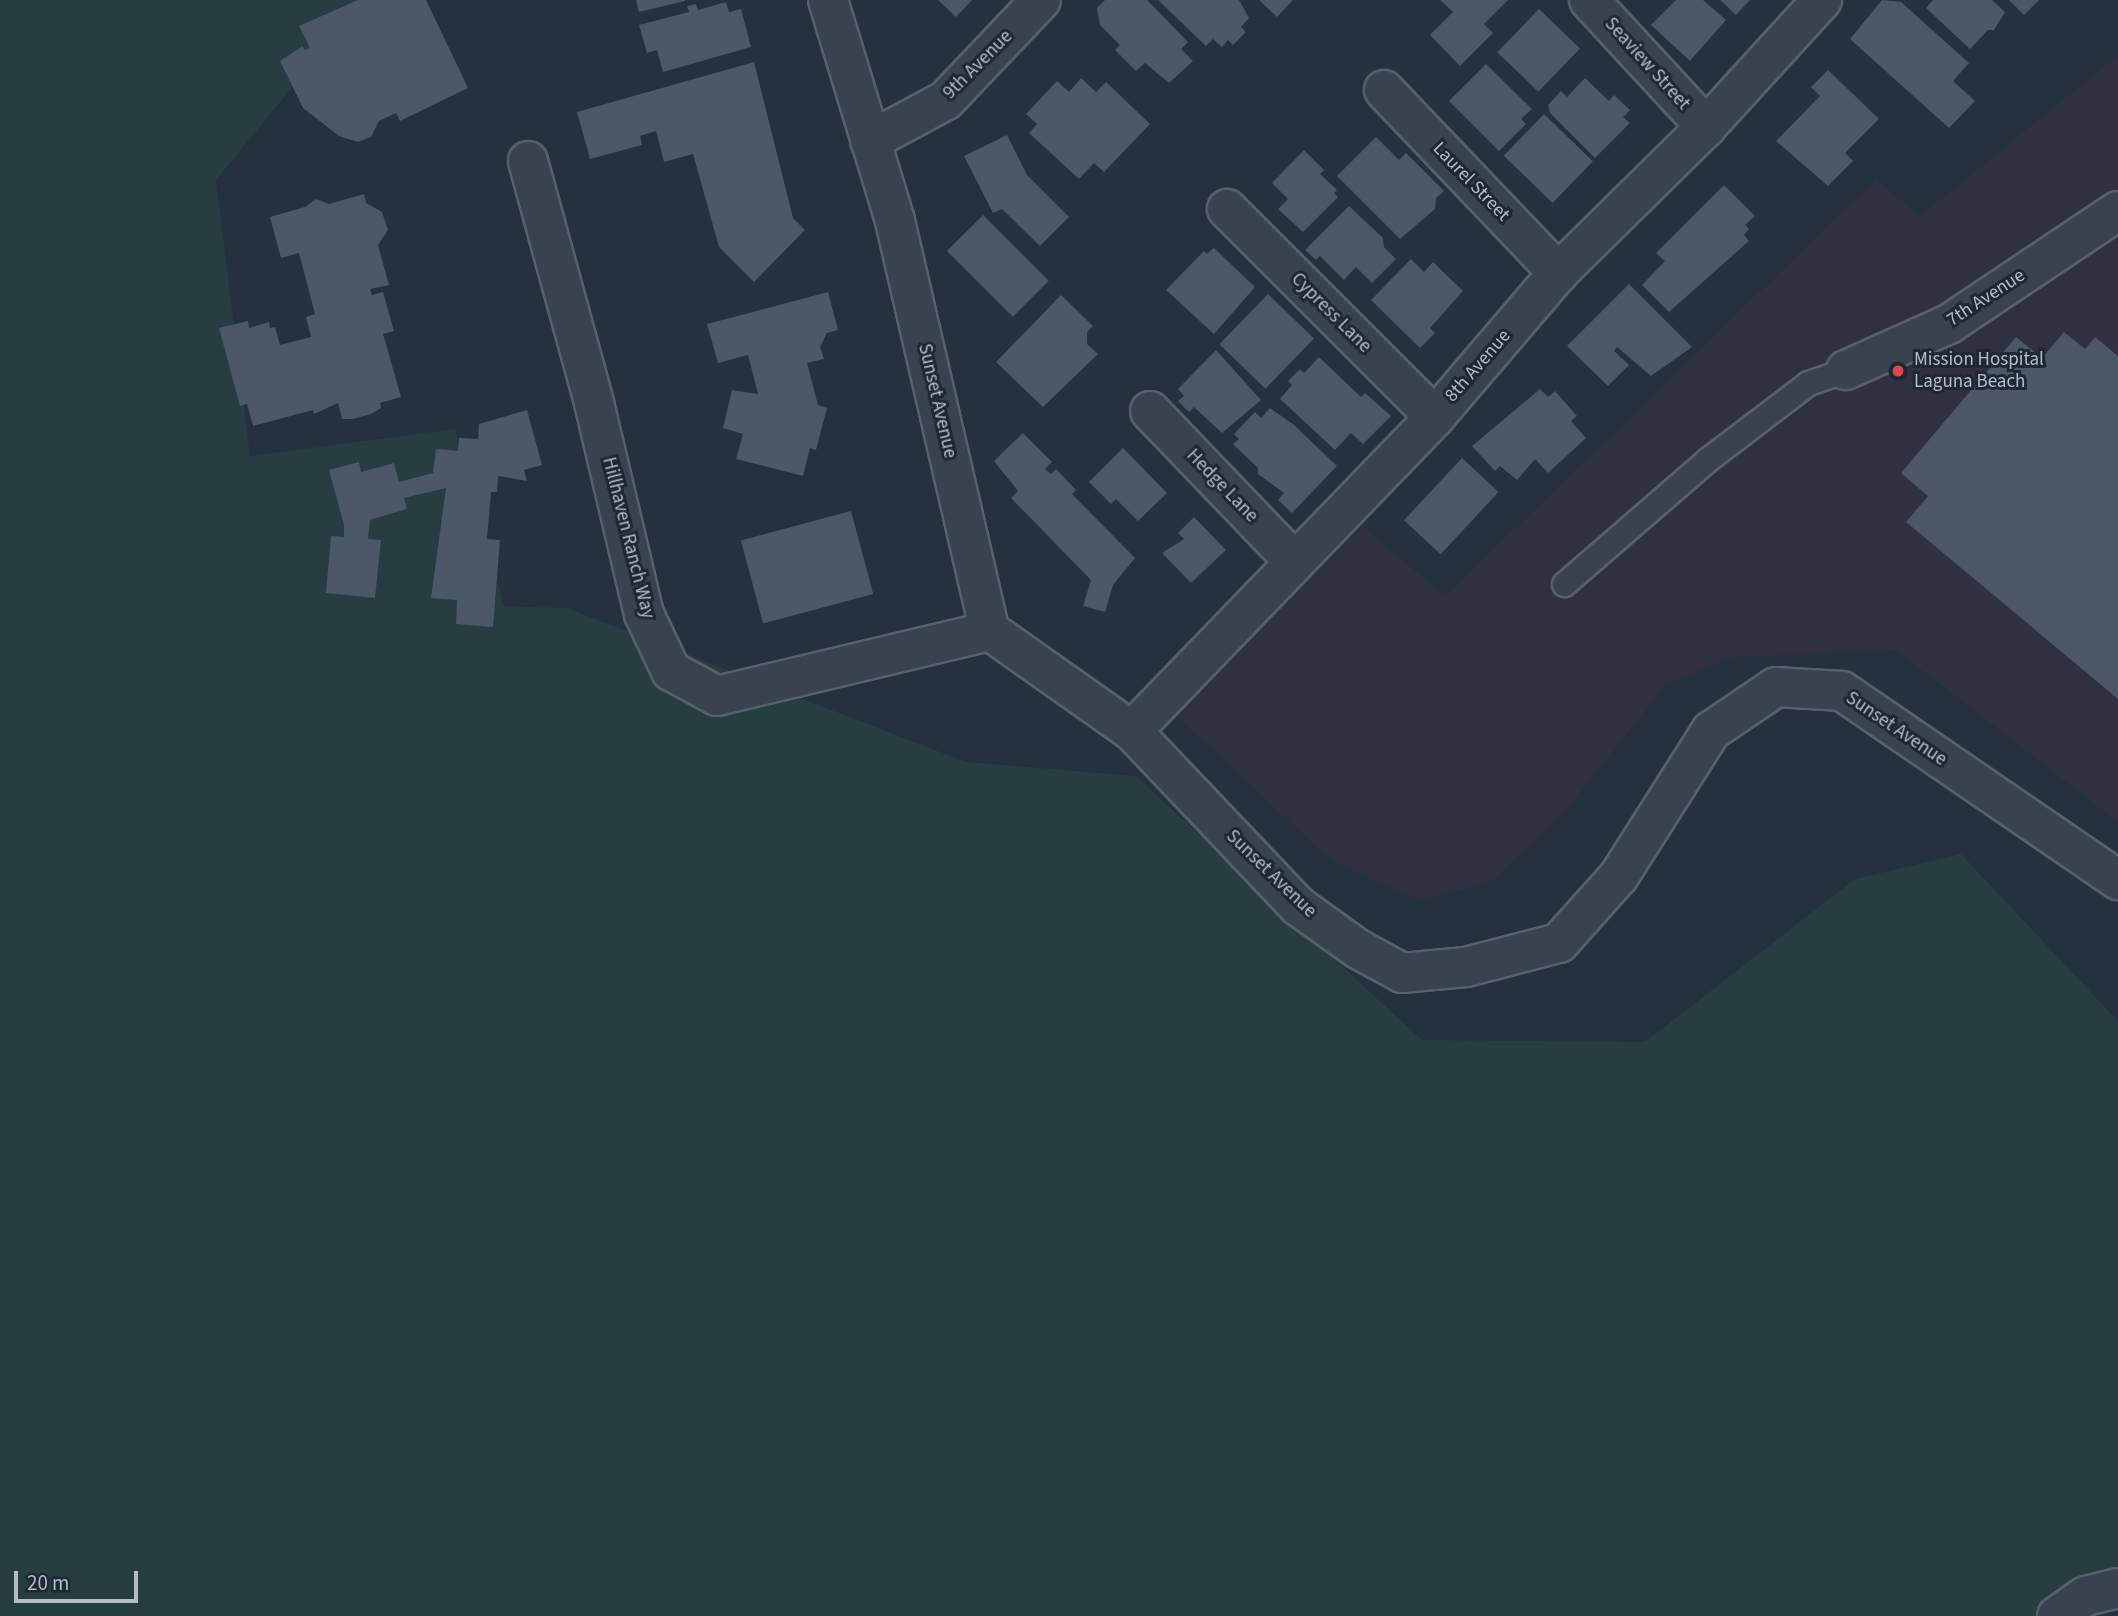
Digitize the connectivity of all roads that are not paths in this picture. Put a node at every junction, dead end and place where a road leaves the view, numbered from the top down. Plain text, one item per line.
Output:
1 (828, 0) edge
2 (1041, 0) edge
3 (1589, 0) edge
4 (1822, 0) edge
5 (1384, 90) dead end
6 (1706, 127) junction
7 (870, 141) junction
8 (528, 161) dead end
9 (1227, 209) dead end
10 (2118, 211) edge
11 (1558, 273) junction
12 (1846, 370) joint
13 (1150, 411) dead end
14 (1435, 417) junction
15 (1293, 560) junction
16 (1564, 584) dead end
17 (990, 631) junction
18 (1132, 731) junction
19 (2118, 880) edge
20 (2118, 1588) edge
21 (2057, 1616) edge

1 - 7 street, Sunset Avenue
2 - 7 street, 9th Avenue
3 - 6 street, Seaview Street
4 - 6 street, 8th Avenue
5 - 11 street, Laurel Street
6 - 11 street, 8th Avenue
7 - 17 street, Sunset Avenue
8 - 17 street, Hillhaven Ranch Way
9 - 14 street, Cypress Lane
10 - 12 street, 7th Avenue
11 - 14 street, 8th Avenue
12 - 16 lane
13 - 15 street, Hedge Lane
14 - 15 street, 8th Avenue
15 - 18 street, 8th Avenue
17 - 18 street, Sunset Avenue
18 - 19 street, Sunset Avenue
20 - 21 street

